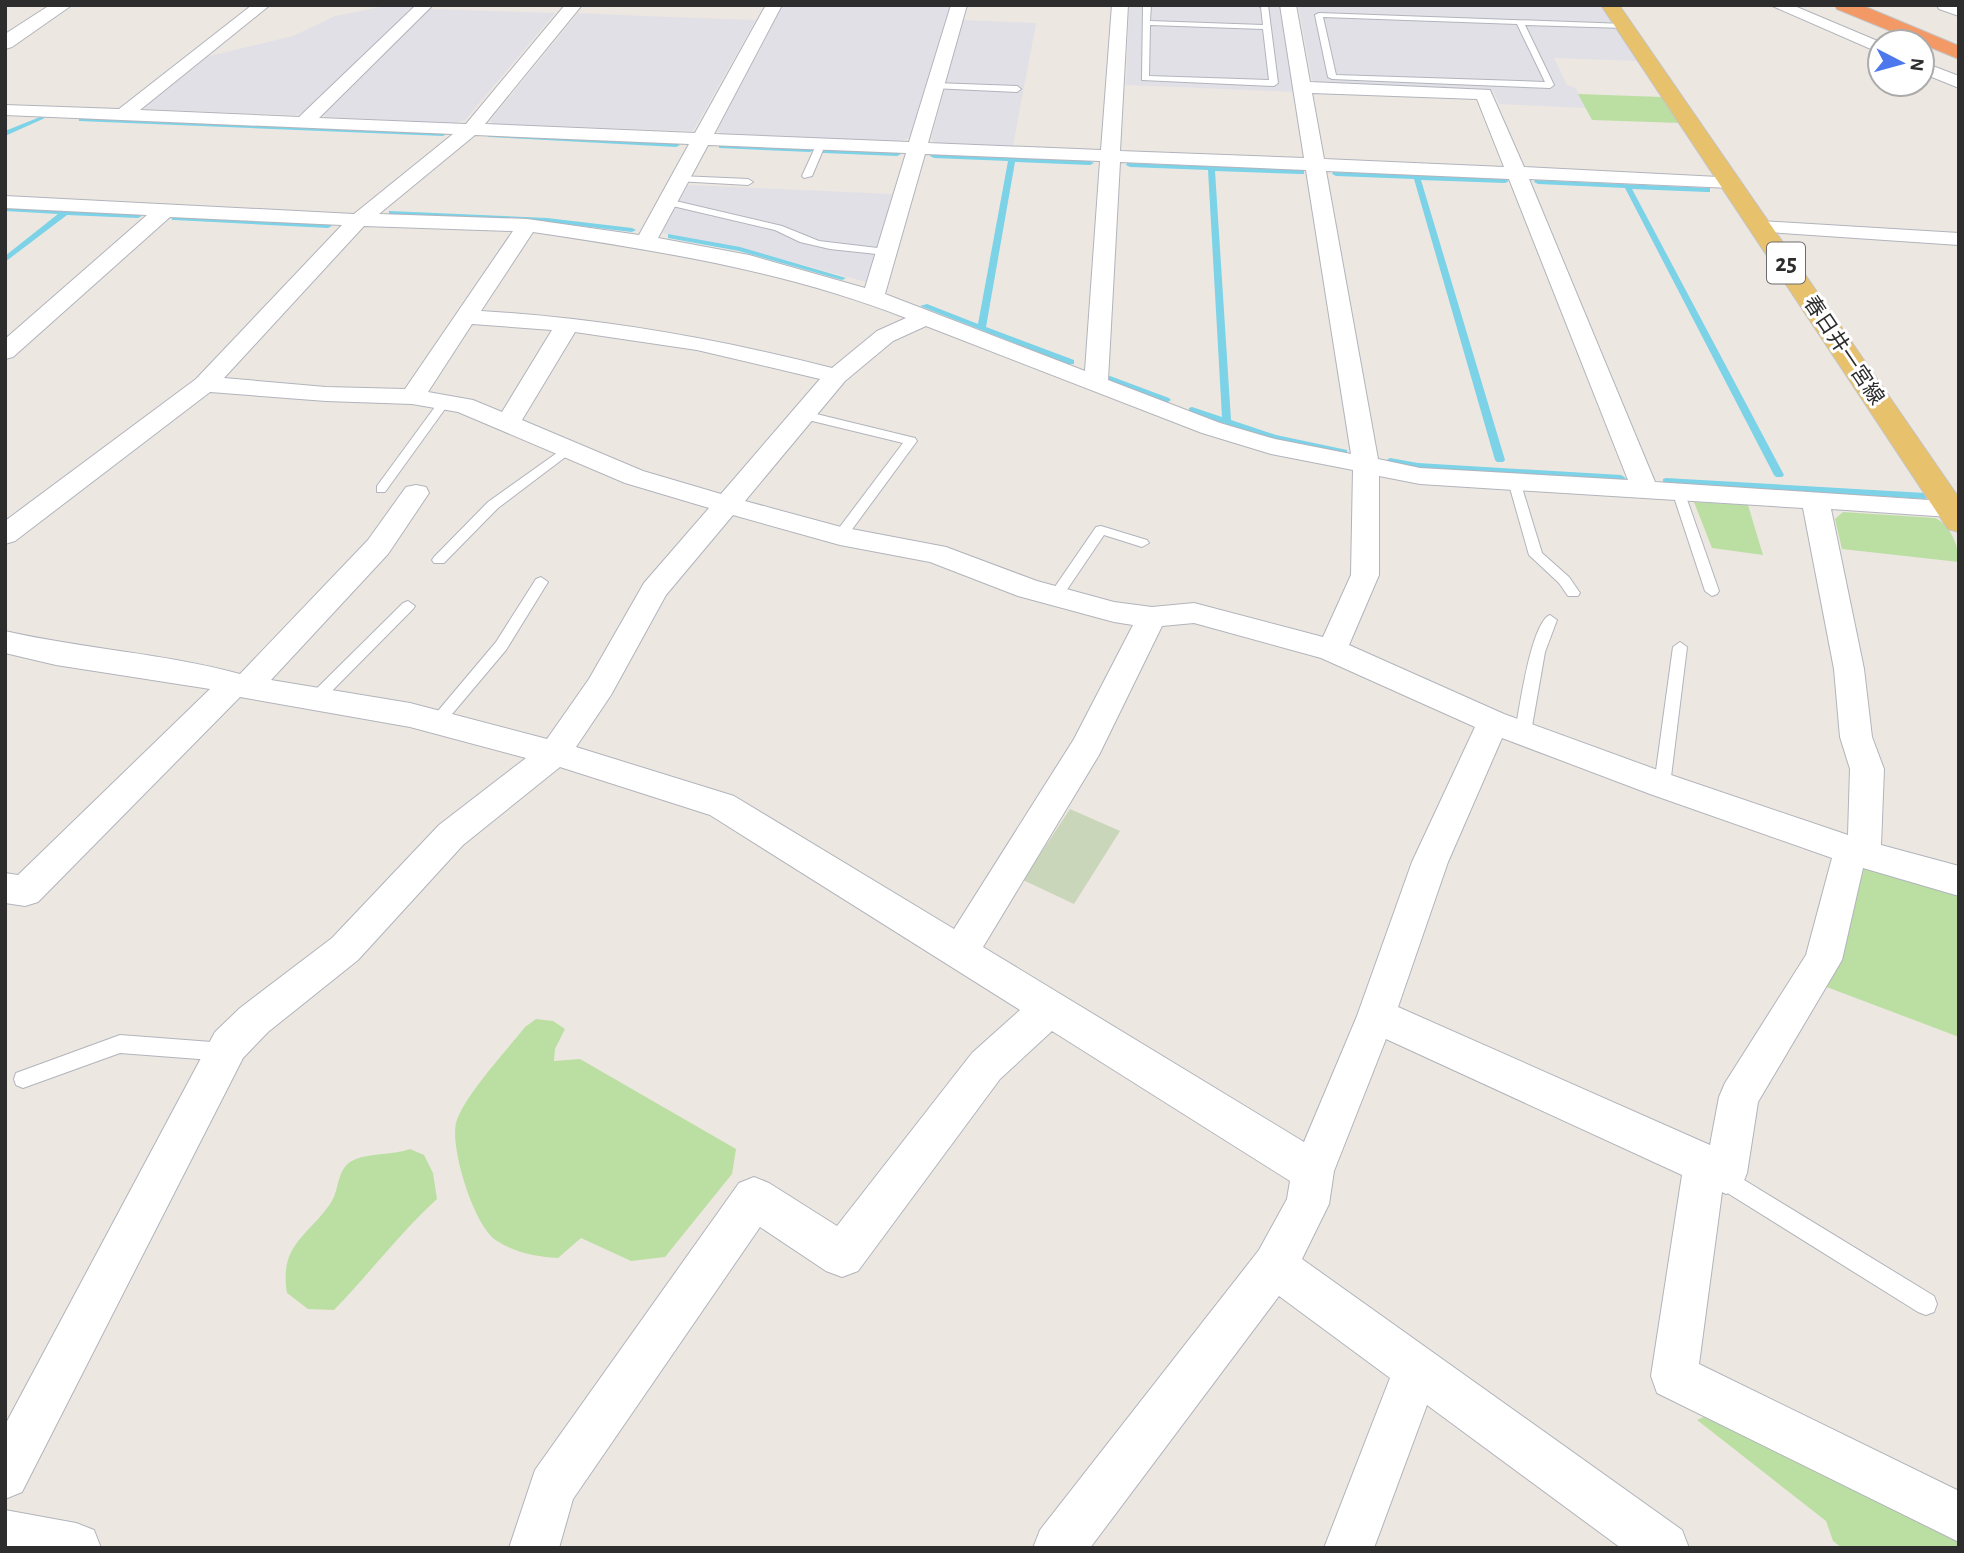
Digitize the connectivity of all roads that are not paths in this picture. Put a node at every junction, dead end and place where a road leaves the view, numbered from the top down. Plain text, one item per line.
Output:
1 (63, 5) edge
2 (262, 5) edge
3 (425, 5) edge
4 (574, 5) edge
5 (774, 5) edge
6 (959, 5) edge
7 (1120, 5) edge
8 (1147, 5) edge
9 (1259, 5) edge
10 (1288, 5) edge
11 (1610, 5) edge
12 (1778, 5) edge
13 (1844, 5) edge
14 (1880, 5) edge
15 (1959, 10) edge
16 (1939, 11) edge
17 (1520, 22) junction
18 (1147, 23) junction
19 (1625, 26) junction
20 (1266, 27) junction
21 (1959, 28) edge
22 (1959, 38) edge
23 (1866, 42) edge
24 (5, 43) edge
25 (1959, 53) edge
26 (1936, 73) edge
27 (1959, 83) edge
28 (935, 86) junction
29 (1302, 87) junction
30 (1017, 89) dead end
31 (5, 110) edge
32 (124, 114) junction
33 (305, 121) junction
34 (472, 128) junction
35 (702, 138) junction
36 (821, 143) junction
37 (917, 147) junction
38 (1111, 156) junction
39 (1315, 164) junction
40 (1516, 173) junction
41 (807, 176) dead end
42 (680, 179) junction
43 (748, 182) dead end
44 (1731, 182) junction
45 (5, 202) edge
46 (667, 202) junction
47 (166, 210) junction
48 (359, 220) junction
49 (527, 225) junction
50 (1761, 227) junction
51 (1959, 239) edge
52 (646, 241) junction
53 (886, 252) junction
54 (873, 297) junction
55 (463, 317) junction
56 (925, 318) junction
57 (568, 323) junction
58 (5, 352) edge
59 (836, 376) junction
60 (205, 384) junction
61 (1096, 384) junction
62 (411, 397) junction
63 (444, 402) junction
64 (804, 415) junction
65 (508, 423) junction
66 (568, 449) junction
67 (1366, 467) junction
68 (1514, 481) junction
69 (381, 489) dead end
70 (1645, 489) junction
71 (1678, 491) junction
72 (416, 492) dead end
73 (1815, 500) junction
74 (729, 505) junction
75 (1954, 515) edge
76 (9, 529) edge
77 (840, 536) junction
78 (1142, 543) dead end
79 (439, 560) dead end
80 (541, 582) dead end
81 (1712, 591) dead end
82 (1573, 593) dead end
83 (1055, 597) junction
84 (408, 606) dead end
85 (1152, 617) junction
86 (1550, 620) dead end
87 (5, 642) edge
88 (1680, 647) dead end
89 (1332, 650) junction
90 (240, 685) junction
91 (315, 699) junction
92 (438, 722) junction
93 (1508, 727) junction
94 (555, 753) junction
95 (1662, 785) junction
96 (1853, 851) junction
97 (1959, 881) edge
98 (5, 888) edge
99 (961, 951) junction
100 (1051, 1007) junction
101 (1376, 1016) junction
102 (225, 1052) junction
103 (23, 1079) dead end
104 (1715, 1169) junction
105 (1313, 1171) junction
106 (1275, 1266) junction
107 (1926, 1304) dead end
108 (1417, 1369) junction
109 (5, 1475) edge
110 (1959, 1517) edge
111 (5, 1535) edge
112 (76, 1548) edge
113 (534, 1548) edge
114 (1058, 1548) edge
115 (1349, 1548) edge
116 (1664, 1548) edge

1 - 24 street
2 - 32 street
3 - 33 street
4 - 34 street
5 - 35 street
6 - 28 street
7 - 38 street
8 - 18 lane
9 - 20 lane
10 - 29 street
11 - 19 main road, 春日井一宮線 / 25
12 - 23 street
13 - 25 highway
14 - 22 highway
15 - 16 street
16 - 21 highway
17 - 17 lane
17 - 19 lane
18 - 20 lane
18 - 20 lane
19 - 44 main road, 春日井一宮線 / 25
26 - 27 street
28 - 30 lane
28 - 37 street
29 - 39 street
29 - 40 street
31 - 32 street
32 - 33 street
33 - 34 street
34 - 35 street
34 - 48 street
35 - 36 street
35 - 42 street
36 - 37 street
36 - 41 lane
37 - 38 street
37 - 53 street
38 - 39 street
38 - 61 street
39 - 40 street
39 - 67 street
40 - 44 street
40 - 70 street
42 - 43 lane
42 - 46 street
44 - 50 main road, 春日井一宮線 / 25
45 - 47 street
46 - 52 street
46 - 53 lane
47 - 48 street
47 - 58 street
48 - 49 street
48 - 60 street
49 - 52 street
49 - 55 street
50 - 51 street
50 - 75 main road, 春日井一宮線 / 25
52 - 54 street
53 - 54 street
54 - 56 street
55 - 57 street
55 - 62 street
56 - 59 street
56 - 61 street
57 - 59 street
57 - 65 street
59 - 64 street
60 - 62 street
60 - 76 street
61 - 67 street
62 - 63 street
63 - 65 street
63 - 69 lane
64 - 74 street
64 - 77 lane
65 - 66 street
66 - 74 street
66 - 79 lane
67 - 68 street
67 - 89 street
68 - 70 street
68 - 82 lane
70 - 71 street
71 - 73 street
71 - 81 lane
72 - 90 street
73 - 75 street
73 - 96 street
74 - 77 street
74 - 94 street
77 - 83 street
78 - 83 lane
80 - 92 lane
83 - 85 street
84 - 91 lane
85 - 89 street
85 - 99 street
86 - 93 lane
87 - 90 street
88 - 95 lane
89 - 93 street
90 - 91 street
90 - 98 street
91 - 92 street
92 - 94 street
93 - 95 street
93 - 101 street
94 - 99 street
94 - 102 street
95 - 96 street
96 - 97 street
96 - 104 street
99 - 100 street
100 - 105 street
100 - 113 street
101 - 104 street
101 - 105 street
102 - 103 lane
102 - 109 street
104 - 107 lane
104 - 110 street
105 - 106 street
106 - 108 street
106 - 114 street
108 - 115 street
108 - 116 street
111 - 112 street

